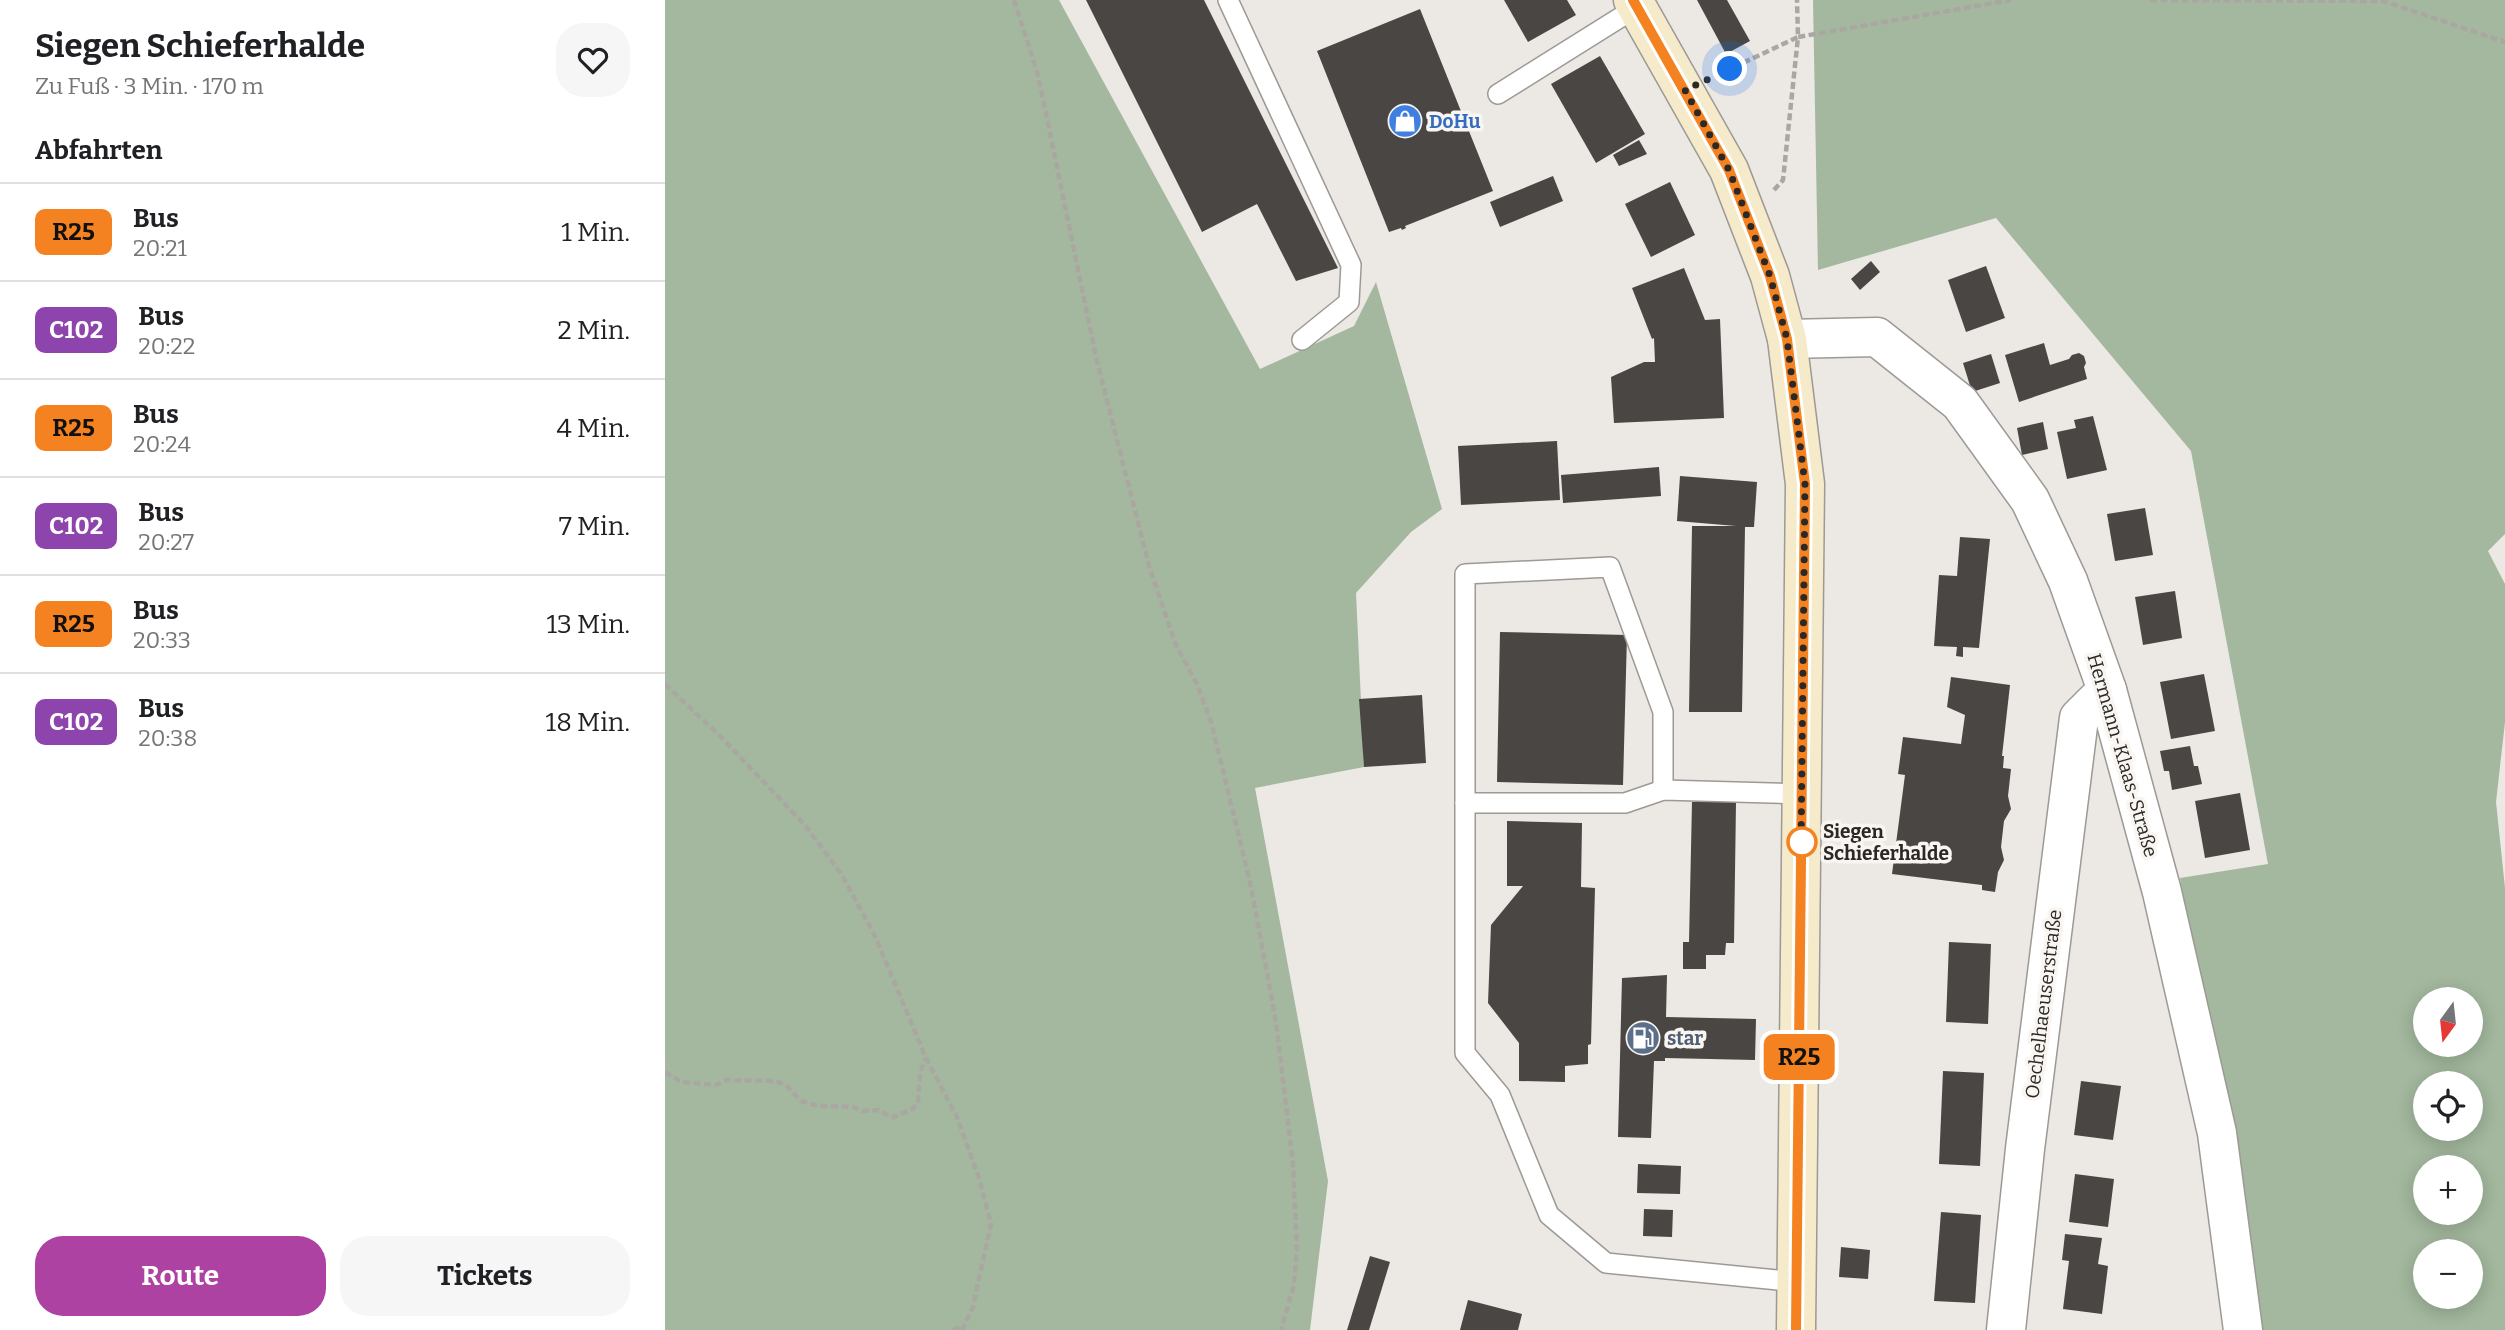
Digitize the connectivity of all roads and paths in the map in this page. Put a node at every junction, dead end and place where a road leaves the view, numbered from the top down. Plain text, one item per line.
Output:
1 (1014, 0) edge
2 (1228, 0) edge
3 (1797, 0) edge
4 (2011, 0) edge
5 (2150, 0) edge
6 (1635, 3) edge
7 (1798, 37) junction
8 (2505, 42) edge
9 (1685, 90) junction
10 (1498, 94) dead end
11 (1749, 220) junction
12 (1787, 339) junction
13 (1302, 340) dead end
14 (665, 684) edge
15 (2107, 690) junction
16 (1663, 789) junction
17 (1802, 794) junction
18 (1465, 803) junction
19 (926, 1058) junction
20 (665, 1072) edge
21 (1797, 1282) junction
22 (966, 1324) junction
23 (953, 1330) edge
24 (962, 1330) edge
25 (1281, 1330) edge
26 (1796, 1330) edge
27 (2006, 1330) edge
28 (2243, 1330) edge

1 - 25 path
2 - 13 lane
3 - 7 path
4 - 7 path
5 - 8 path
6 - 9 main road
6 - 10 lane
7 - 9 path
7 - 11 path
9 - 11 main road
11 - 12 main road
12 - 15 street, Hermann-Klaas-Straße
12 - 17 main road
14 - 19 path
15 - 27 street, Oechelhaeuserstraße
15 - 28 street, Hermann-Klaas-Straße
16 - 17 lane
16 - 18 lane
16 - 18 lane
17 - 21 main road
18 - 21 lane
19 - 20 path
19 - 22 path
21 - 26 main road
22 - 23 path
22 - 24 path

